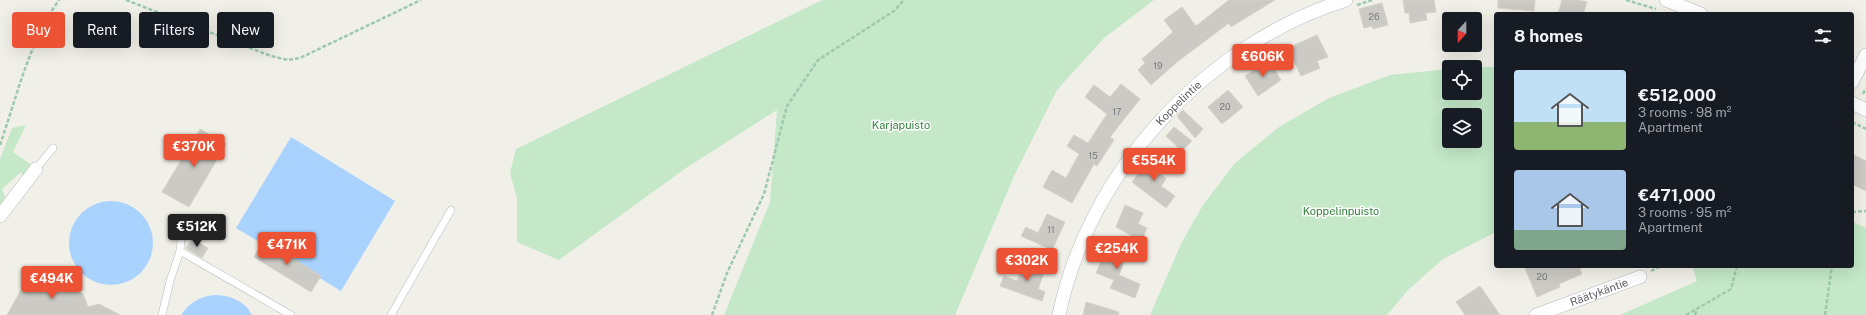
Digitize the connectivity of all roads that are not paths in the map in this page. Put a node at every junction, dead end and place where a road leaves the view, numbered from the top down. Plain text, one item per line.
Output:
1 (1341, 3) edge
2 (1663, 5) edge
3 (1693, 12) edge
4 (1866, 55) edge
5 (1854, 78) edge
6 (1854, 104) edge
7 (1866, 110) edge
8 (53, 148) dead end
9 (36, 169) joint
10 (451, 210) dead end
11 (0, 216) edge
12 (183, 219) dead end
13 (180, 251) junction
14 (1640, 277) dead end
15 (162, 315) edge
16 (291, 315) edge
17 (391, 315) edge
18 (1059, 315) edge
19 (1536, 315) edge

1 - 18 street, Koppelintie
2 - 3 street
4 - 5 street
6 - 7 street
8 - 9 lane
9 - 11 street
10 - 17 lane
12 - 13 lane
13 - 15 lane
13 - 16 lane
14 - 19 street, Räätykäntie

